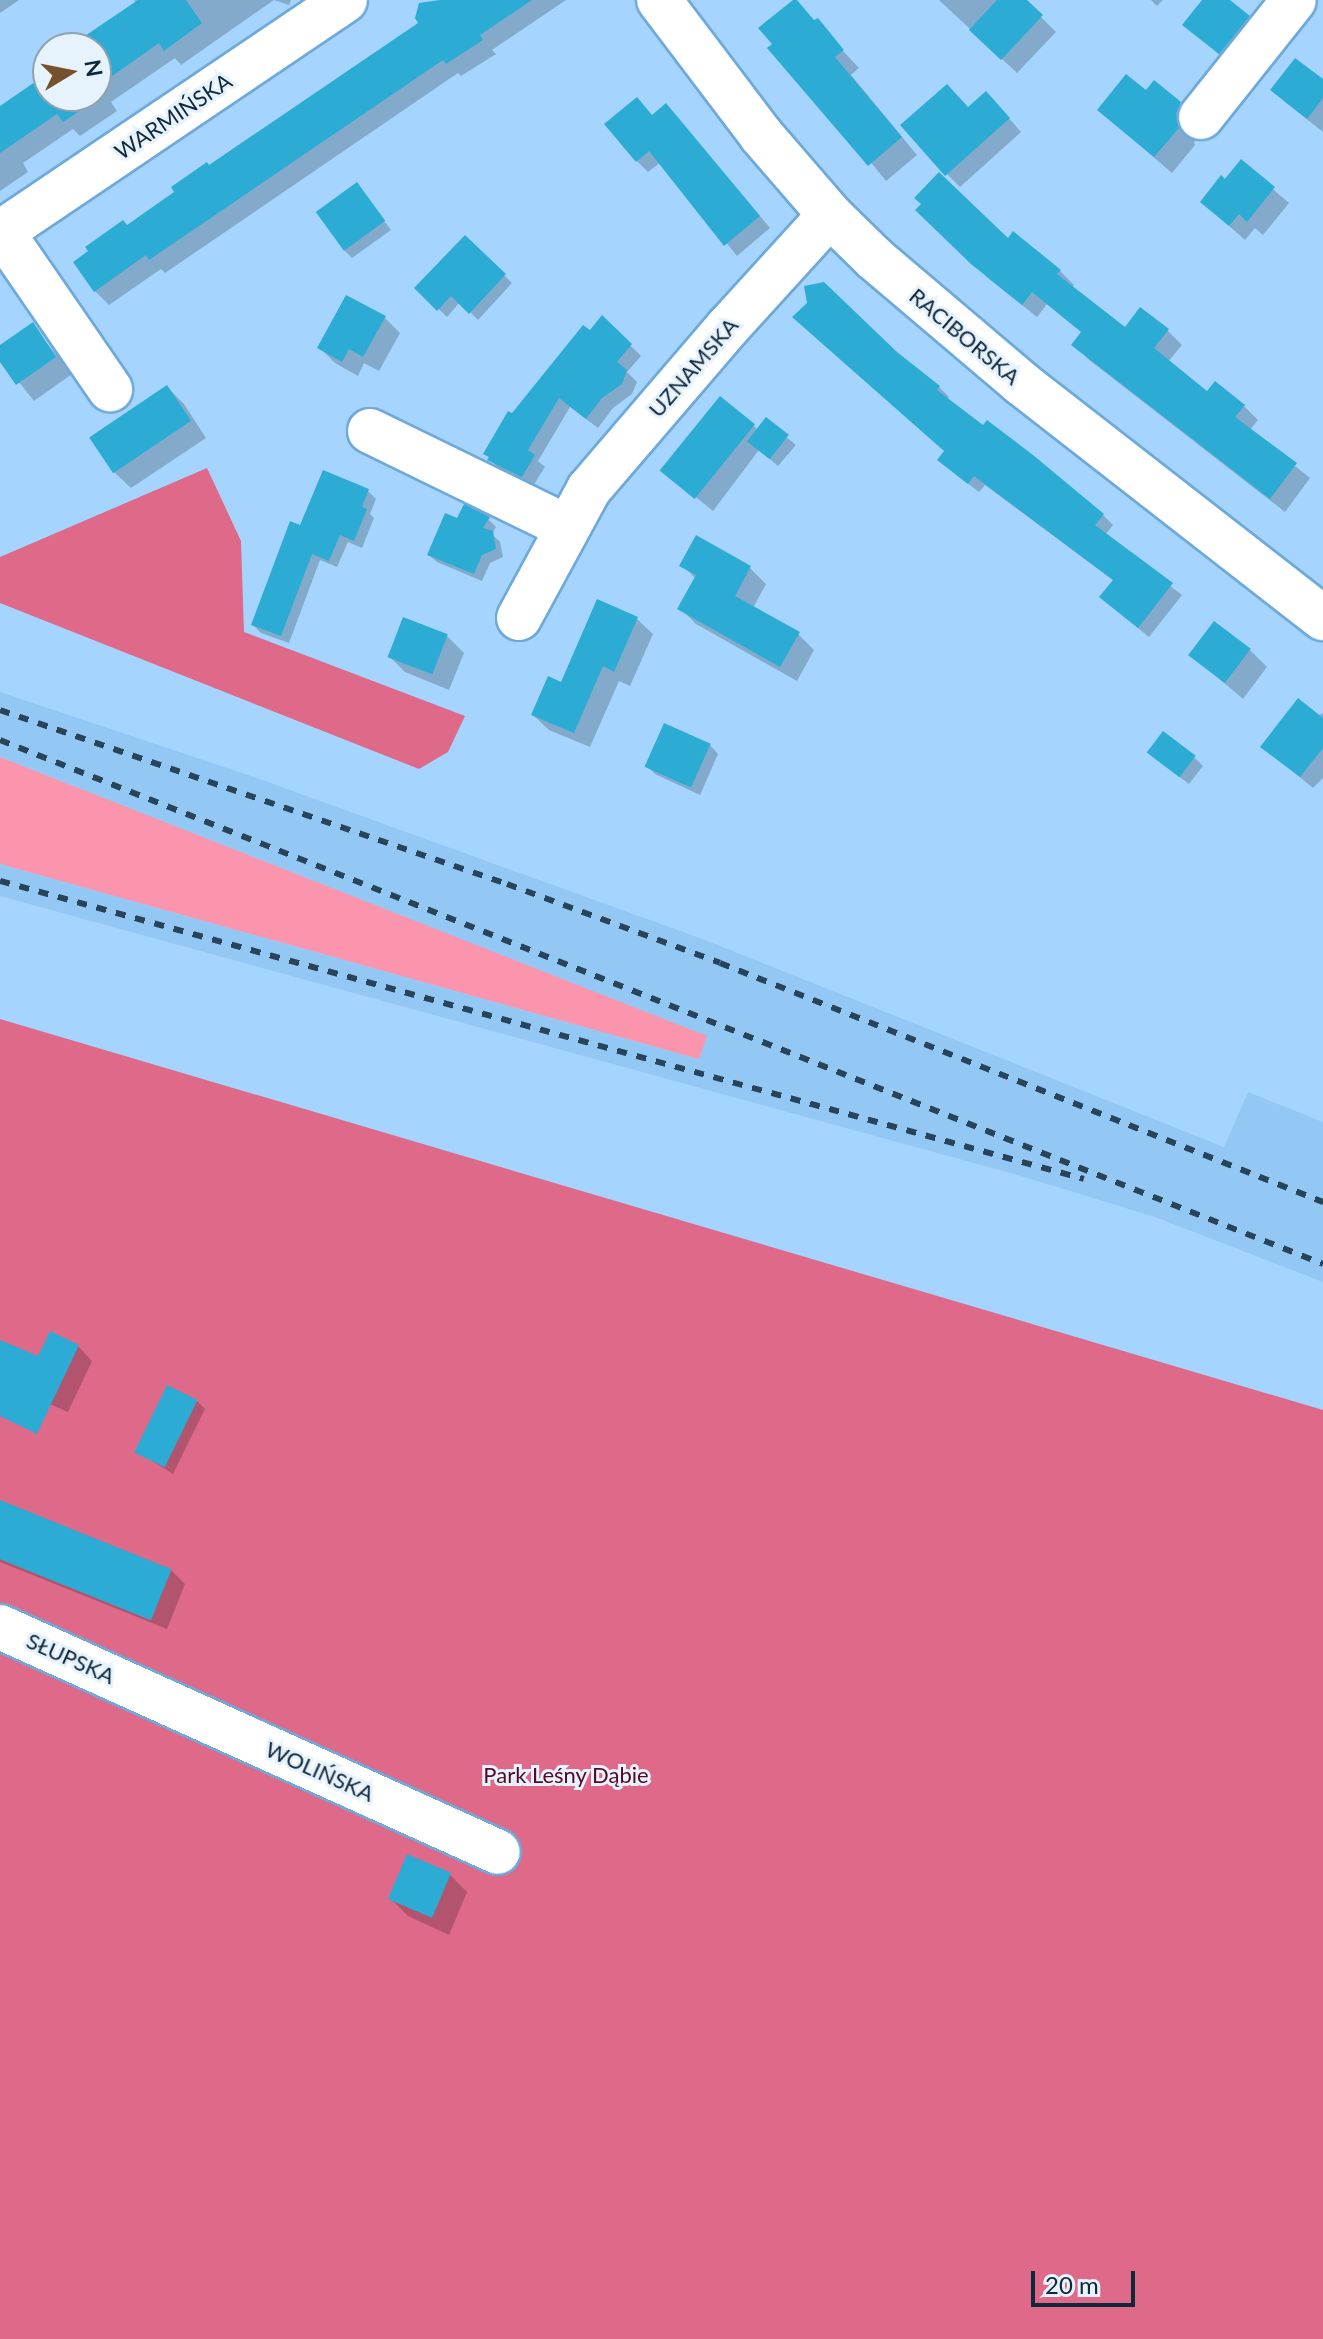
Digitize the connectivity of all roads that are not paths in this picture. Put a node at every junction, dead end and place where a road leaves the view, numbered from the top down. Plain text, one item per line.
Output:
1 (345, 0) edge
2 (659, 0) edge
3 (1294, 0) edge
4 (1301, 0) edge
5 (1323, 18) edge
6 (1201, 117) dead end
7 (830, 215) junction
8 (1, 232) edge
9 (110, 389) dead end
10 (370, 431) dead end
11 (567, 527) junction
12 (519, 618) dead end
13 (1323, 618) edge
14 (0, 1627) edge
15 (142, 1690) joint
16 (498, 1852) dead end

1 - 8 street, WARMIŃSKA
2 - 7 street, RACIBORSKA
3 - 6 street
4 - 5 street
7 - 11 street, UZNAMSKA
7 - 13 street, RACIBORSKA
8 - 9 street, WARMIŃSKA
10 - 11 street
11 - 12 street, UZNAMSKA
14 - 15 street, SŁUPSKA
15 - 16 street, WOLIŃSKA

